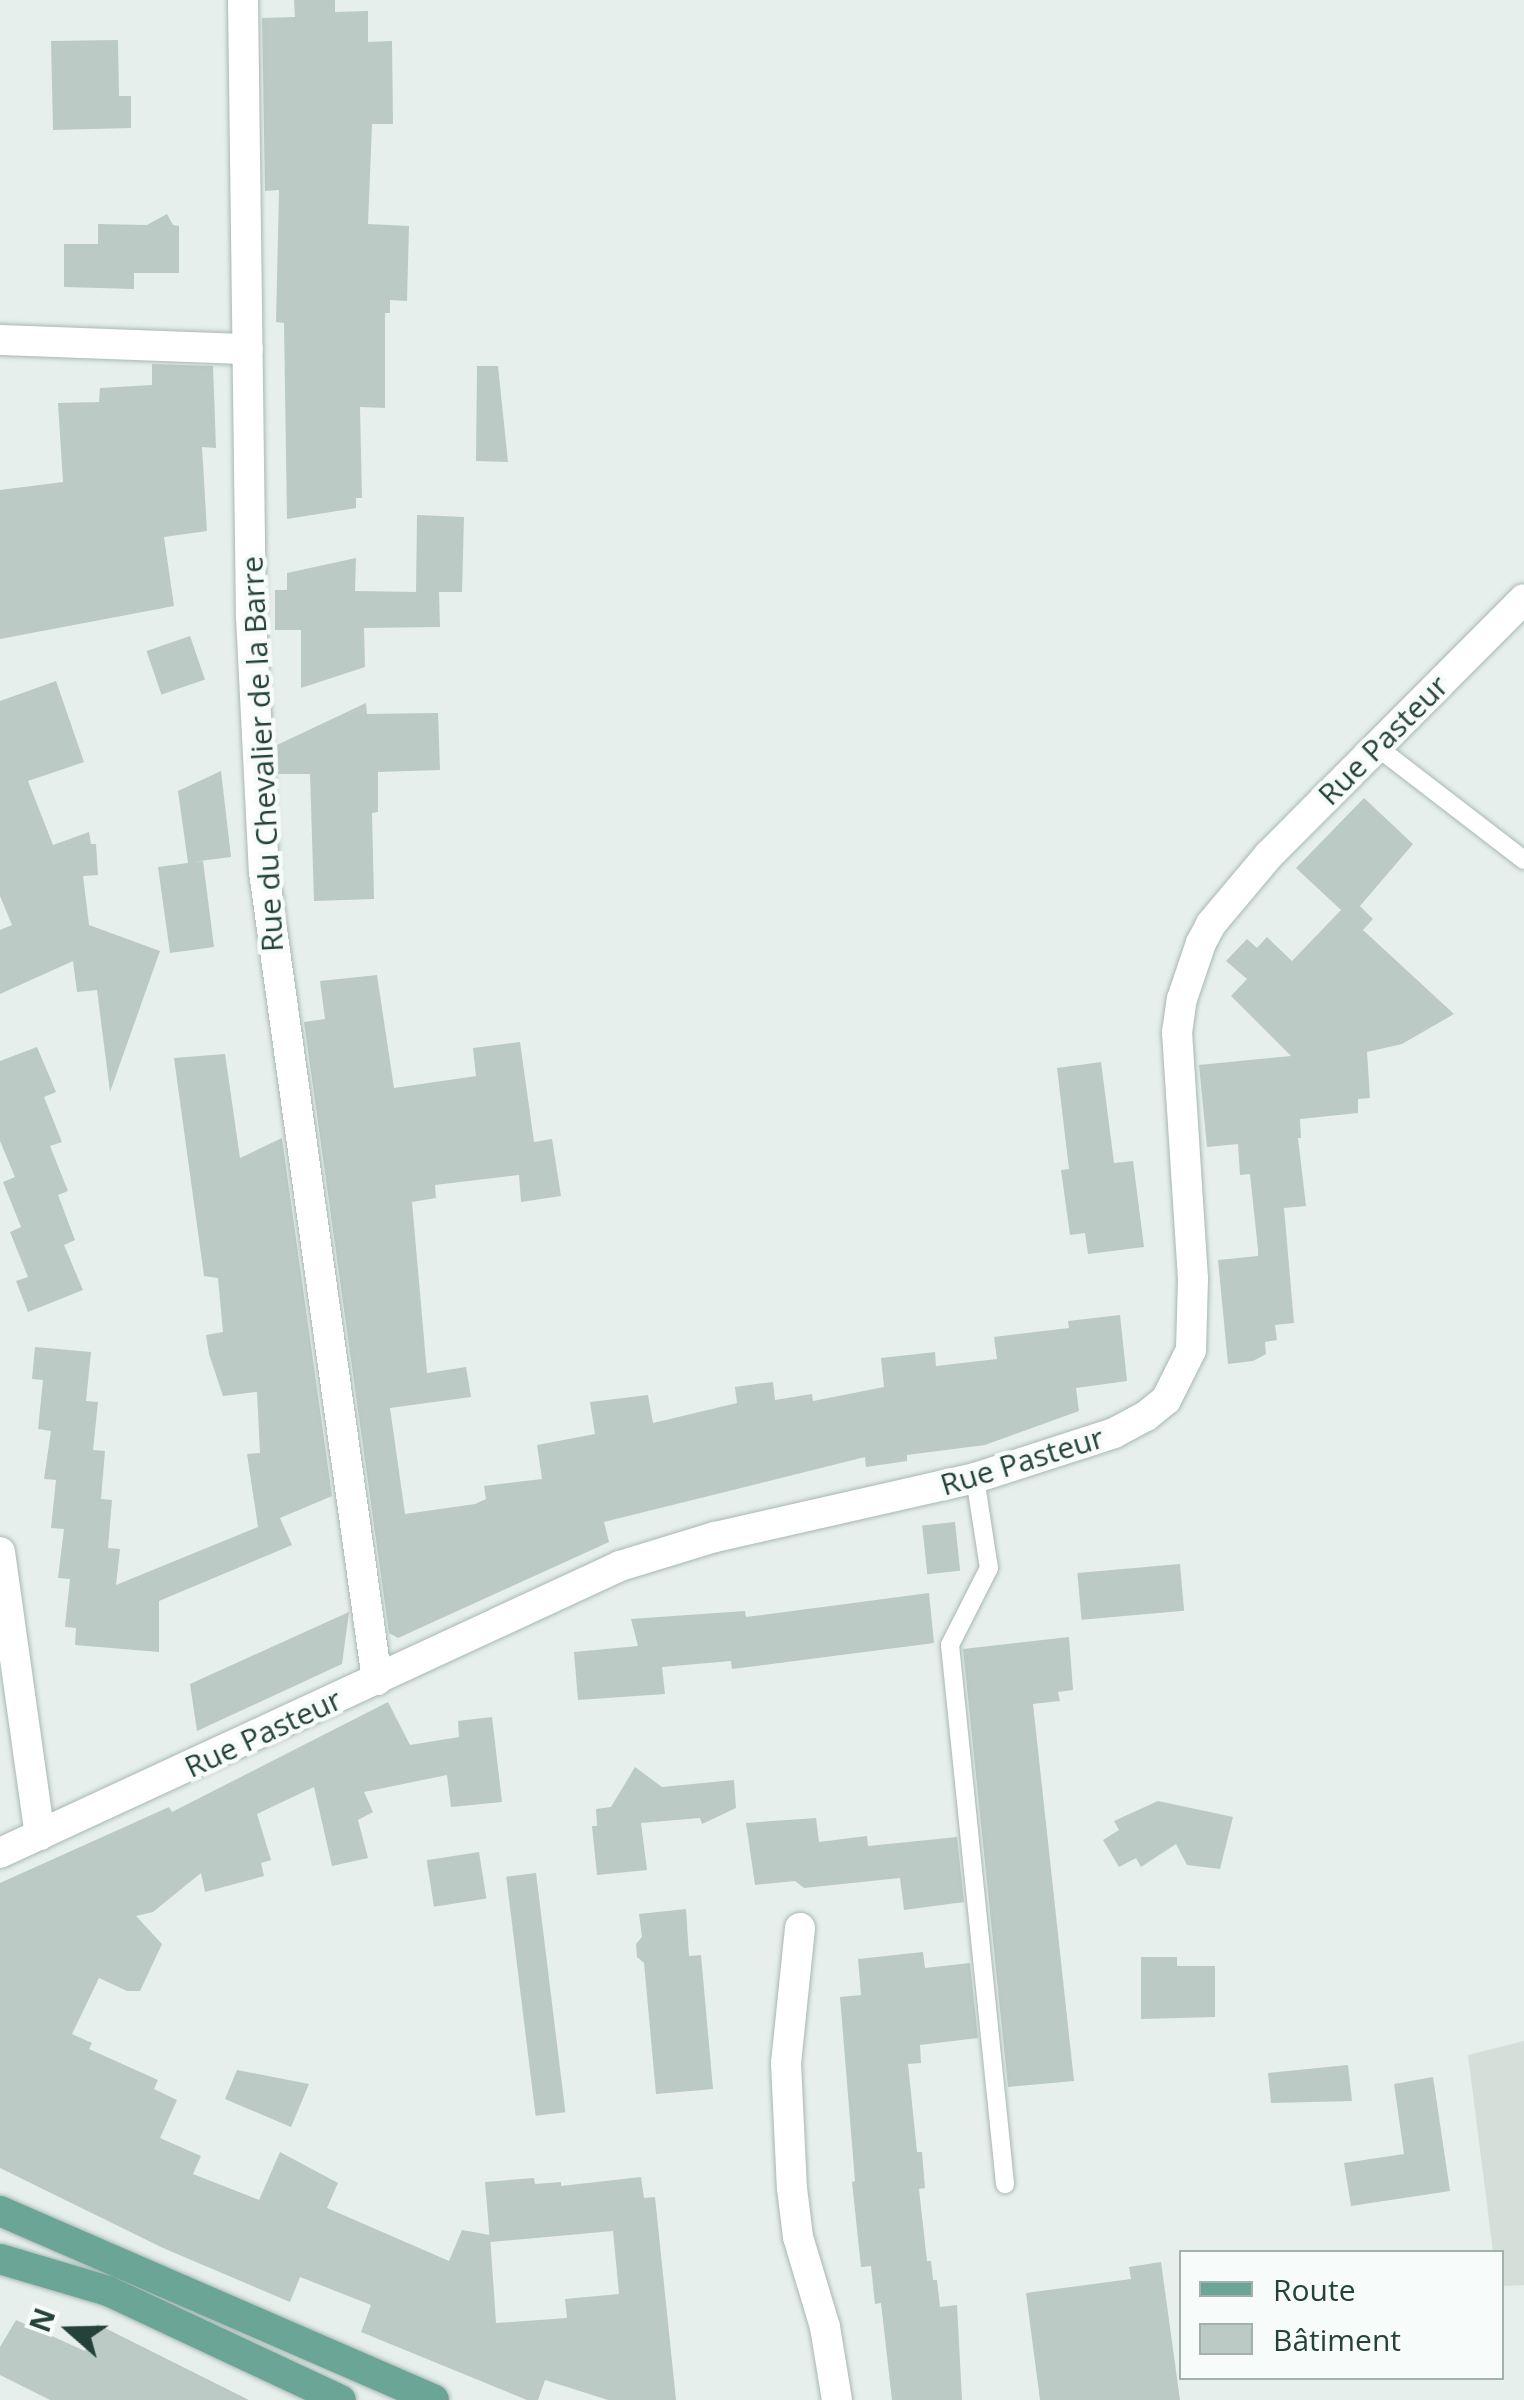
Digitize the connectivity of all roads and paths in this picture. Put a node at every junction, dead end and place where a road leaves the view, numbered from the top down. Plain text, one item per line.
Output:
1 (243, 0) edge
2 (0, 340) edge
3 (248, 350) junction
4 (1524, 599) edge
5 (1376, 746) junction
6 (1524, 860) edge
7 (974, 1478) junction
8 (0, 1552) edge
9 (377, 1680) junction
10 (40, 1835) junction
11 (0, 1853) edge
12 (800, 1928) dead end
13 (1005, 2184) dead end
14 (0, 2211) edge
15 (0, 2259) edge
16 (341, 2400) edge
17 (434, 2400) edge
18 (836, 2400) edge

1 - 3 street, Rue du Chevalier de la Barre
2 - 3 street
3 - 9 street, Rue du Chevalier de la Barre
4 - 5 street, Rue Pasteur
5 - 6 lane
5 - 7 street, Rue Pasteur
7 - 9 street, Rue Pasteur
7 - 13 lane
8 - 10 street
9 - 10 street, Rue Pasteur
10 - 11 street, Rue Pasteur
12 - 18 street
14 - 17 main road
15 - 16 main road

